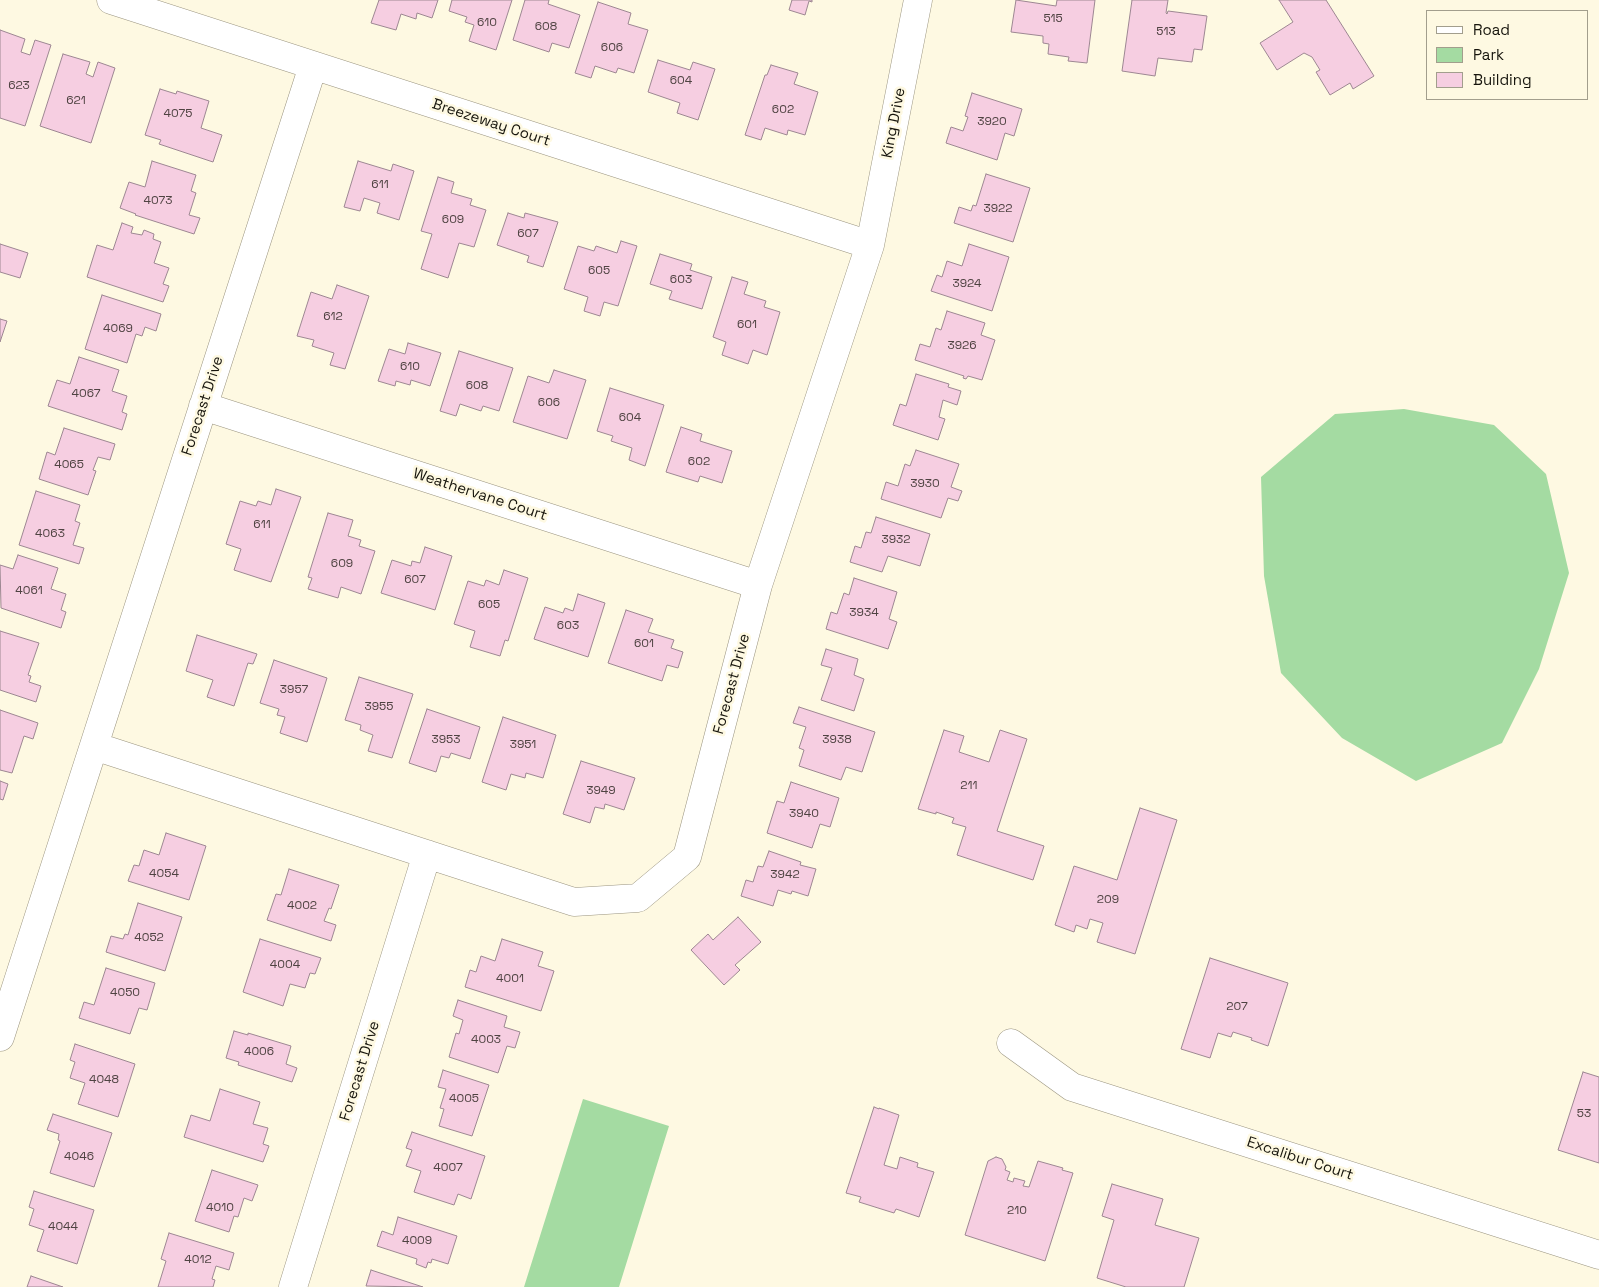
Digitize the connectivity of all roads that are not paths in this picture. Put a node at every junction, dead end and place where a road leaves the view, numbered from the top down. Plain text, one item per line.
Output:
1 (111, 0) edge
2 (918, 0) edge
3 (313, 66) junction
4 (870, 245) junction
5 (203, 406) junction
6 (758, 585) junction
7 (94, 746) junction
8 (427, 854) junction
9 (0, 1037) edge
10 (1011, 1043) dead end
11 (1599, 1255) edge
12 (293, 1287) edge

1 - 3 street, Breezeway Court
2 - 4 street, King Drive
3 - 4 street, Breezeway Court
3 - 5 street, Forecast Drive
4 - 6 street, Forecast Drive
5 - 6 street, Weathervane Court
5 - 7 street, Forecast Drive
6 - 8 street, Forecast Drive
7 - 8 street, Forecast Drive
7 - 9 street, Forecast Drive
8 - 12 street, Forecast Drive
10 - 11 street, Excalibur Court

